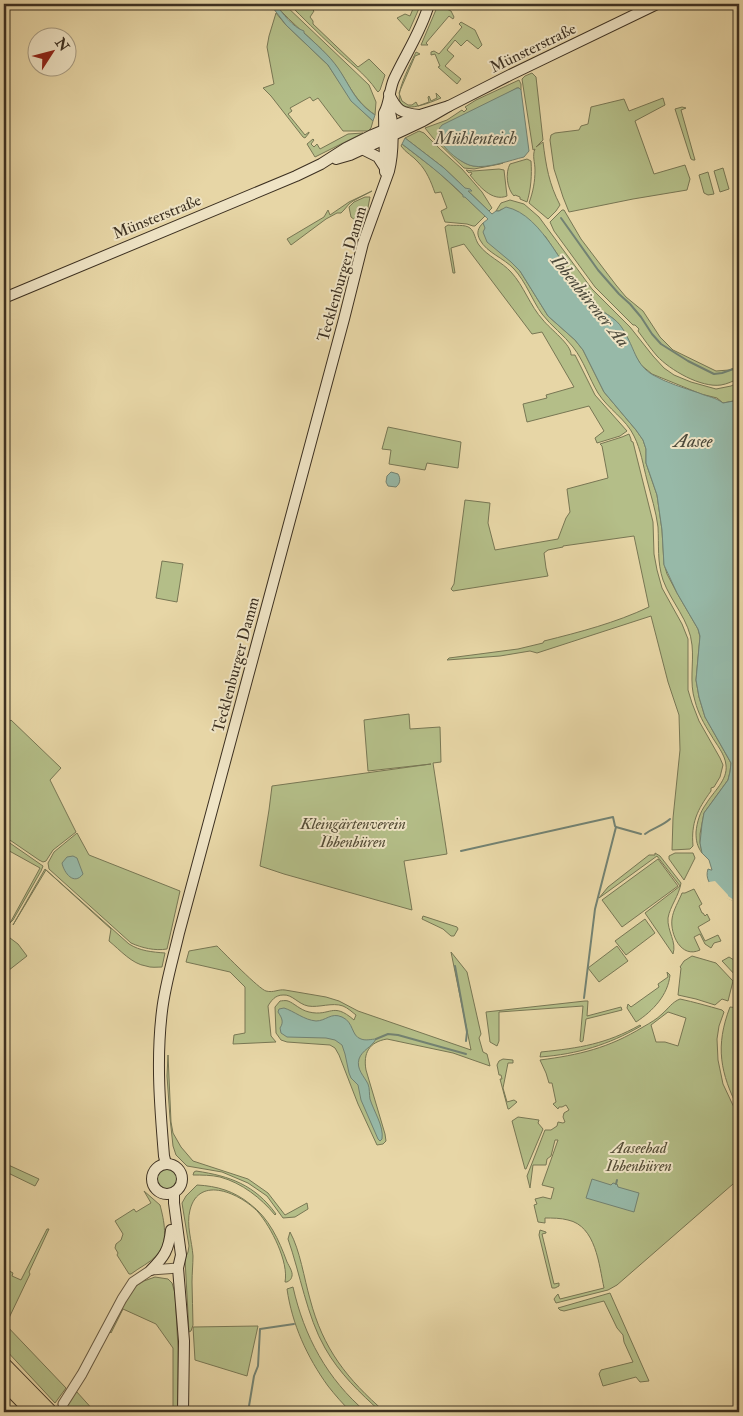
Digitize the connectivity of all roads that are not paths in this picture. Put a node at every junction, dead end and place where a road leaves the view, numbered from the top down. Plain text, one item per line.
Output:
1 (429, 4) edge
2 (657, 4) edge
3 (389, 94) junction
4 (449, 106) junction
5 (420, 115) junction
6 (388, 133) junction
7 (362, 149) junction
8 (320, 164) junction
9 (385, 168) junction
10 (385, 180) junction
11 (4, 298) edge
12 (166, 1164) junction
13 (174, 1193) junction
14 (162, 1194) junction
15 (171, 1230) junction
16 (178, 1268) junction
17 (151, 1270) junction
18 (4, 1365) edge
19 (4, 1382) edge
20 (62, 1404) tunnel mouth
21 (39, 1410) edge
22 (183, 1412) edge

1 - 3 main road
2 - 4 main road, Münsterstraße
3 - 5 main road
3 - 6 main road
4 - 5 main road, Münsterstraße
4 - 6 main road, Münsterstraße
5 - 6 main road, Münsterstraße
6 - 7 main road, Münsterstraße
6 - 8 main road, Münsterstraße
6 - 9 main road, Tecklenburger Damm
6 - 10 main road, Tecklenburger Damm
7 - 8 main road, Münsterstraße
7 - 9 main road
8 - 11 main road, Münsterstraße
9 - 10 main road, Tecklenburger Damm
10 - 12 main road, Tecklenburger Damm
12 - 13 main road
12 - 14 main road
13 - 14 main road
13 - 16 main road
14 - 15 main road
15 - 16 main road
15 - 17 main road
16 - 17 street
16 - 22 main road
17 - 20 street
18 - 21 highway
19 - 21 highway

